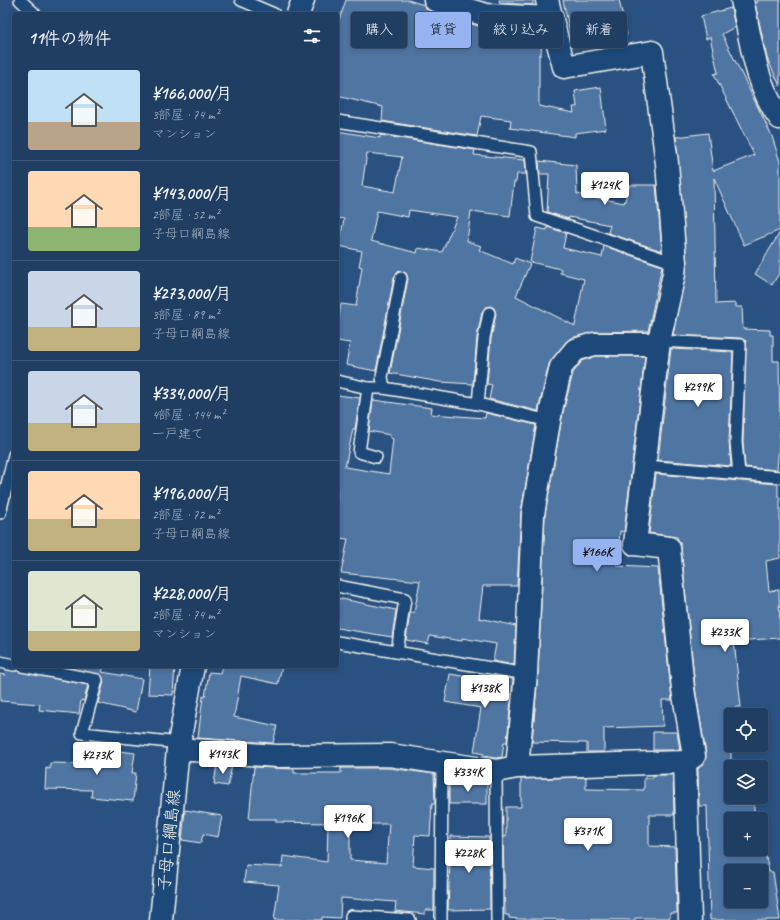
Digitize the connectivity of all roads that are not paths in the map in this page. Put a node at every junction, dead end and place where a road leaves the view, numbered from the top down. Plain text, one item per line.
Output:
1 (20, 0) edge
2 (241, 0) edge
3 (304, 0) edge
4 (435, 0) edge
5 (742, 0) edge
6 (549, 9) edge
7 (33, 12) edge
8 (269, 12) edge
9 (299, 12) edge
10 (780, 118) edge
11 (339, 121) edge
12 (675, 263) junction
13 (401, 278) dead end
14 (488, 313) dead end
15 (659, 341) junction
16 (339, 381) edge
17 (368, 388) junction
18 (384, 388) junction
19 (478, 404) junction
20 (549, 421) junction
21 (376, 457) dead end
22 (12, 463) edge
23 (644, 466) junction
24 (739, 474) junction
25 (780, 477) edge
26 (0, 513) edge
27 (339, 586) edge
28 (339, 642) edge
29 (397, 652) junction
30 (0, 662) edge
31 (12, 665) edge
32 (33, 668) edge
33 (193, 668) edge
34 (526, 674) junction
35 (179, 746) junction
36 (685, 762) junction
37 (442, 764) junction
38 (517, 767) junction
39 (496, 771) junction
40 (161, 920) edge
41 (351, 920) edge
42 (410, 920) edge
43 (441, 920) edge
44 (498, 920) edge
45 (690, 920) edge

1 - 7 lane
2 - 8 lane
3 - 9 street
4 - 6 street
5 - 10 street
6 - 12 street
11 - 12 lane
12 - 15 street
13 - 18 lane
14 - 19 lane
15 - 20 street
15 - 23 street
15 - 24 lane
16 - 17 lane
17 - 18 lane
17 - 21 lane
18 - 19 lane
19 - 20 lane
20 - 34 street
22 - 26 lane
23 - 24 lane
23 - 36 street
24 - 25 lane
27 - 29 lane
28 - 29 lane
29 - 34 lane
30 - 31 lane
32 - 35 lane
33 - 35 street, 子母口綱島線
34 - 38 street
35 - 37 street
35 - 40 street, 子母口綱島線
36 - 38 street
36 - 45 street
37 - 39 street
37 - 43 lane
38 - 39 street
39 - 44 lane
41 - 42 lane

